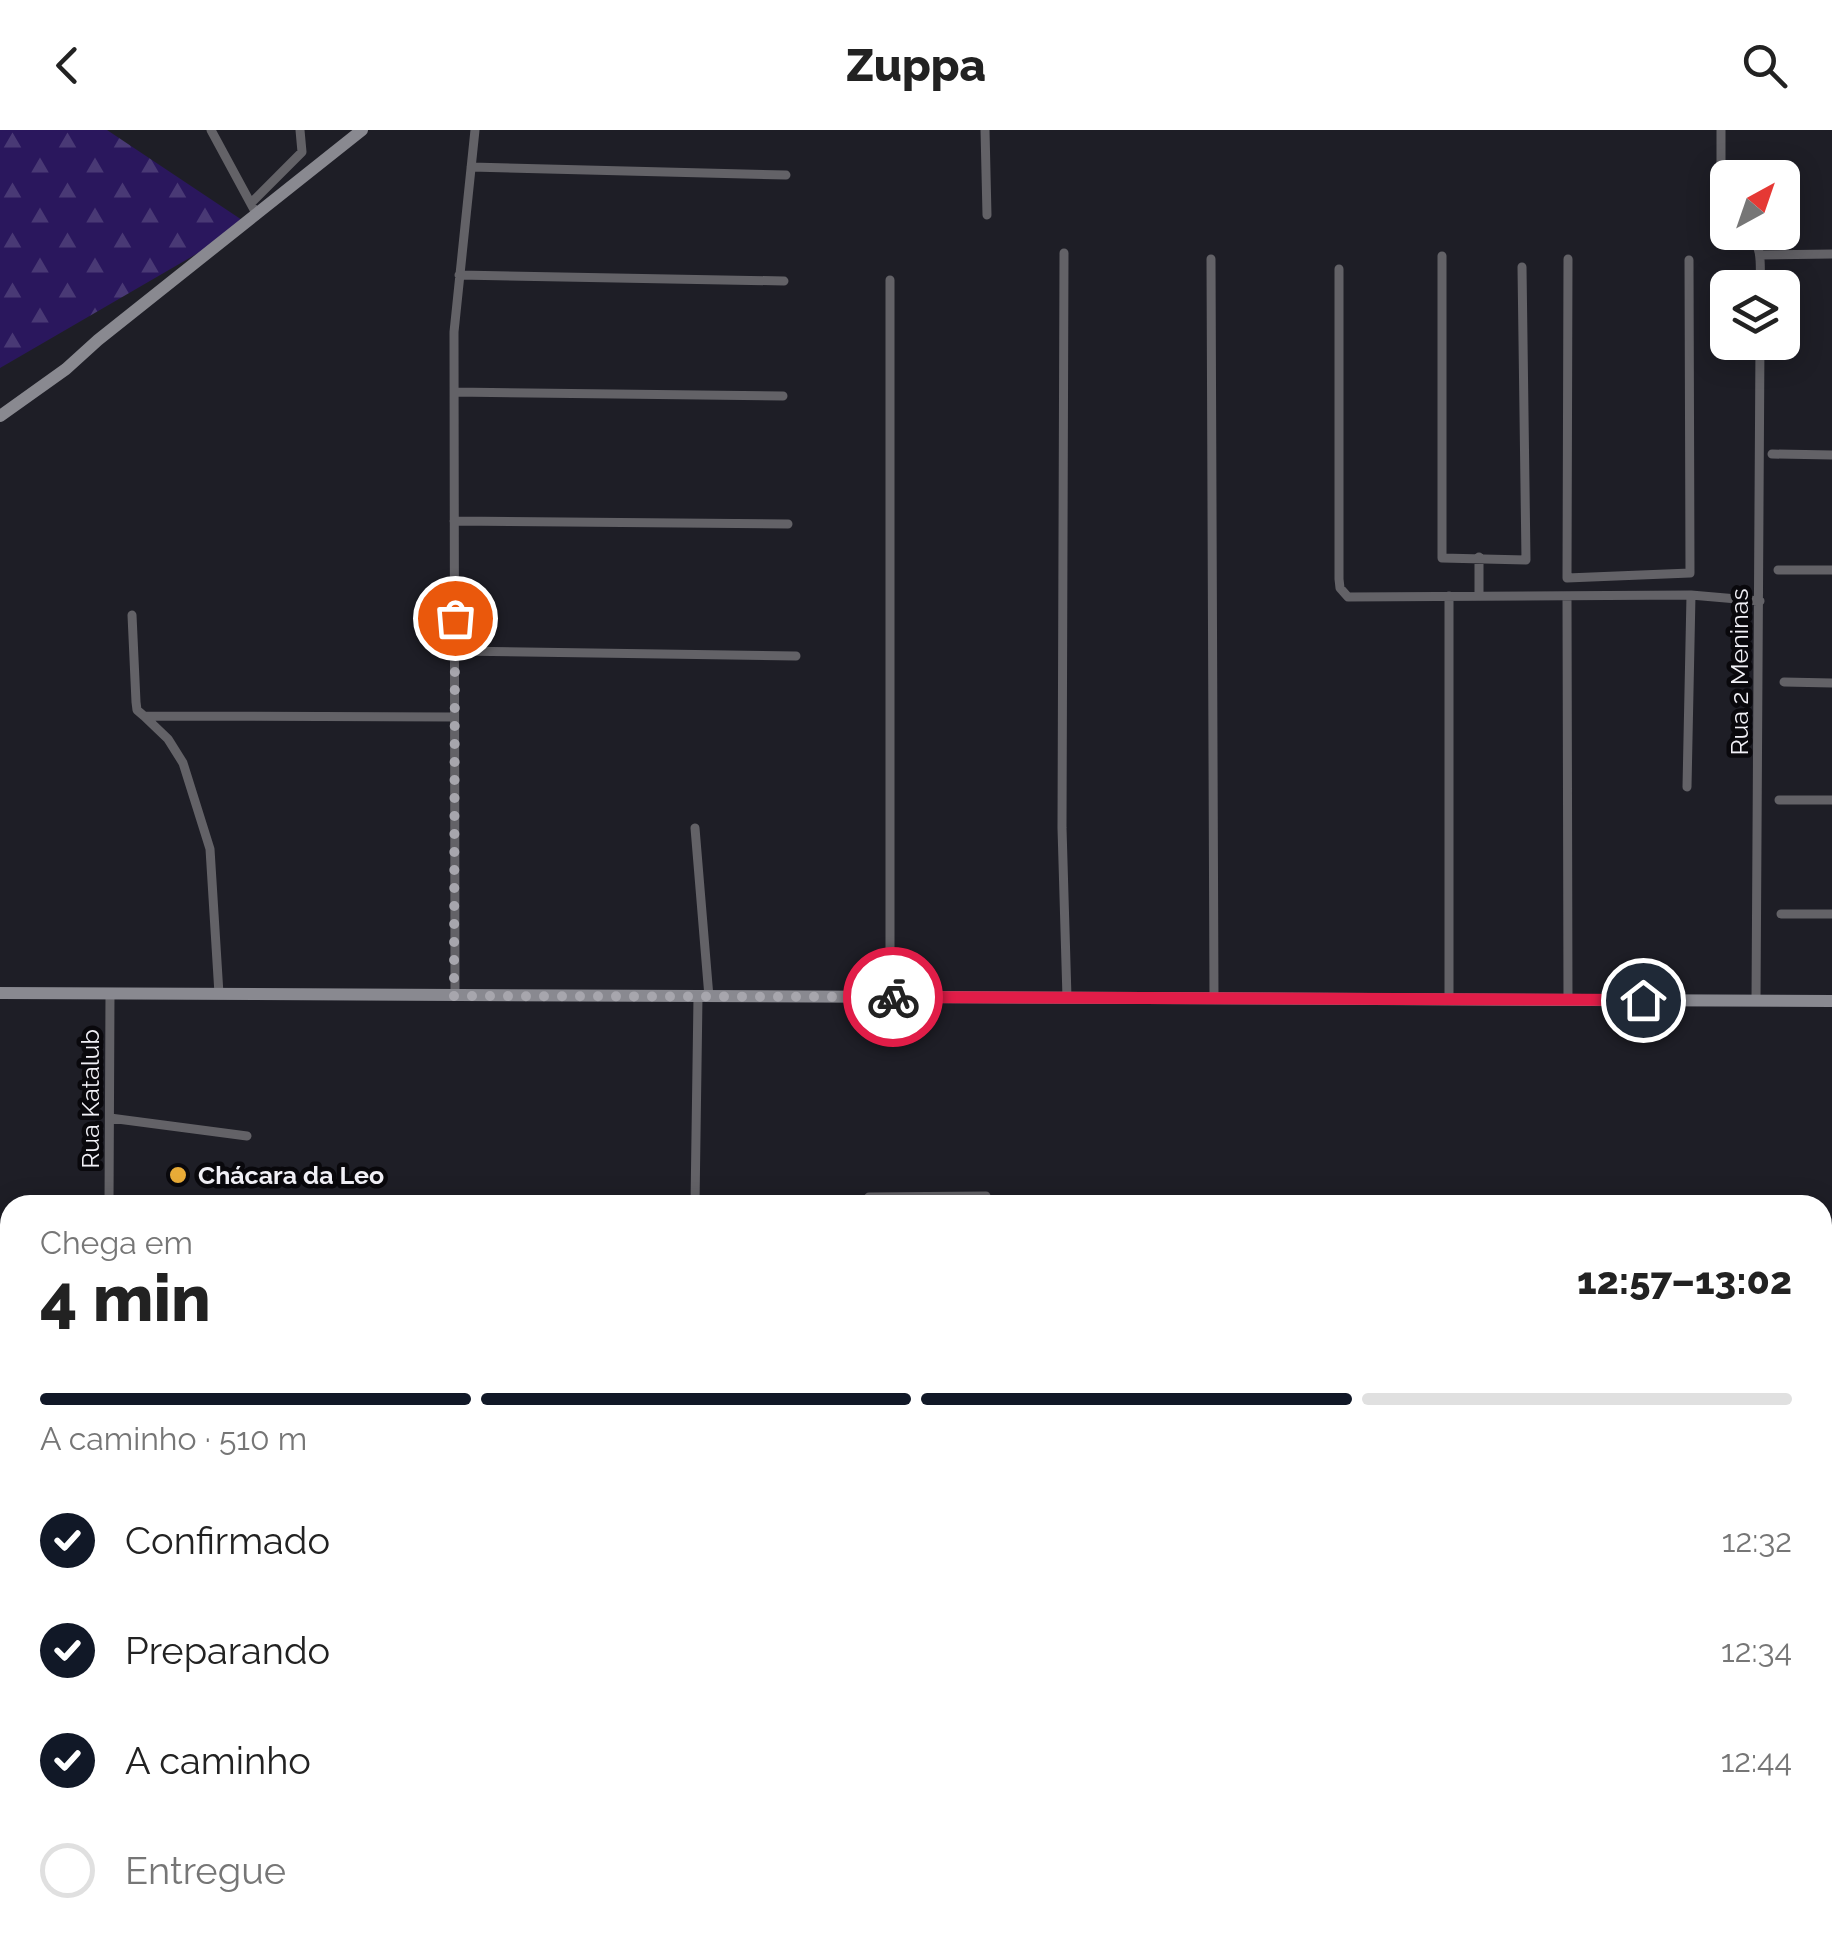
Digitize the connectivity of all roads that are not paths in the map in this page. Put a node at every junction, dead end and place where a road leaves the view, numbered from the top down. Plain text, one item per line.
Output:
1 (211, 130) edge
2 (300, 130) edge
3 (362, 130) edge
4 (474, 130) edge
5 (986, 130) edge
6 (1721, 130) edge
7 (1721, 160) edge
8 (471, 168) junction
9 (786, 175) dead end
10 (254, 209) junction
11 (987, 215) dead end
12 (1758, 250) edge
13 (1064, 252) dead end
14 (1832, 254) edge
15 (1442, 256) dead end
16 (1760, 256) junction
17 (1212, 259) dead end
18 (1568, 259) dead end
19 (1689, 260) dead end
20 (1522, 267) dead end
21 (1338, 268) dead end
22 (1760, 270) edge
23 (460, 275) junction
24 (890, 280) dead end
25 (784, 281) dead end
26 (1760, 360) edge
27 (454, 392) junction
28 (783, 396) dead end
29 (0, 416) edge
30 (1772, 454) dead end
31 (1832, 455) edge
32 (454, 521) junction
33 (788, 524) dead end
34 (1479, 558) junction
35 (1778, 570) dead end
36 (1832, 570) edge
37 (1679, 574) junction
38 (1678, 595) junction
39 (1691, 595) junction
40 (1449, 596) junction
41 (1479, 596) junction
42 (1567, 596) junction
43 (1760, 601) junction
44 (132, 615) dead end
45 (456, 651) junction
46 (796, 656) dead end
47 (1784, 682) dead end
48 (1832, 683) edge
49 (144, 716) junction
50 (454, 717) junction
51 (1687, 787) dead end
52 (1779, 800) dead end
53 (1832, 800) edge
54 (695, 828) dead end
55 (1781, 914) dead end
56 (1832, 914) edge
57 (0, 993) edge
58 (110, 994) junction
59 (219, 994) junction
60 (454, 996) junction
61 (704, 997) junction
62 (890, 997) junction
63 (1066, 998) junction
64 (1214, 999) junction
65 (1448, 1000) junction
66 (1568, 1000) junction
67 (1756, 1001) junction
68 (1832, 1001) edge
69 (110, 1118) junction
70 (248, 1136) dead end
71 (109, 1195) edge
72 (695, 1195) edge

1 - 10 street
2 - 10 street
3 - 10 main road
4 - 8 street
5 - 11 street
6 - 7 street
8 - 9 street
8 - 23 street
10 - 29 main road
12 - 16 street
13 - 63 street
14 - 16 street
15 - 34 street
16 - 22 street
17 - 64 street
18 - 37 street
19 - 37 street
20 - 34 street
21 - 40 street
23 - 25 street
23 - 27 street
24 - 62 street
26 - 43 street, Rua 2 Meninas
27 - 28 street
27 - 32 street
30 - 31 street
32 - 33 street
32 - 45 street
34 - 41 street
35 - 36 street
37 - 38 street
38 - 39 street
38 - 42 street
39 - 43 street
39 - 51 street
40 - 41 street
40 - 65 street
41 - 42 street
42 - 66 street
43 - 67 street, Rua 2 Meninas
44 - 49 street
45 - 46 street
45 - 50 street
47 - 48 street
49 - 50 street
49 - 59 street
50 - 60 street
52 - 53 street
54 - 61 street
55 - 56 street
57 - 58 main road
58 - 59 main road
58 - 69 street, Rua Katalub
59 - 60 main road
60 - 61 main road
61 - 62 main road
61 - 72 street
62 - 63 main road
63 - 64 main road
64 - 65 main road
65 - 66 main road
66 - 67 main road
67 - 68 main road
69 - 70 street
69 - 71 street, Rua Katalub

